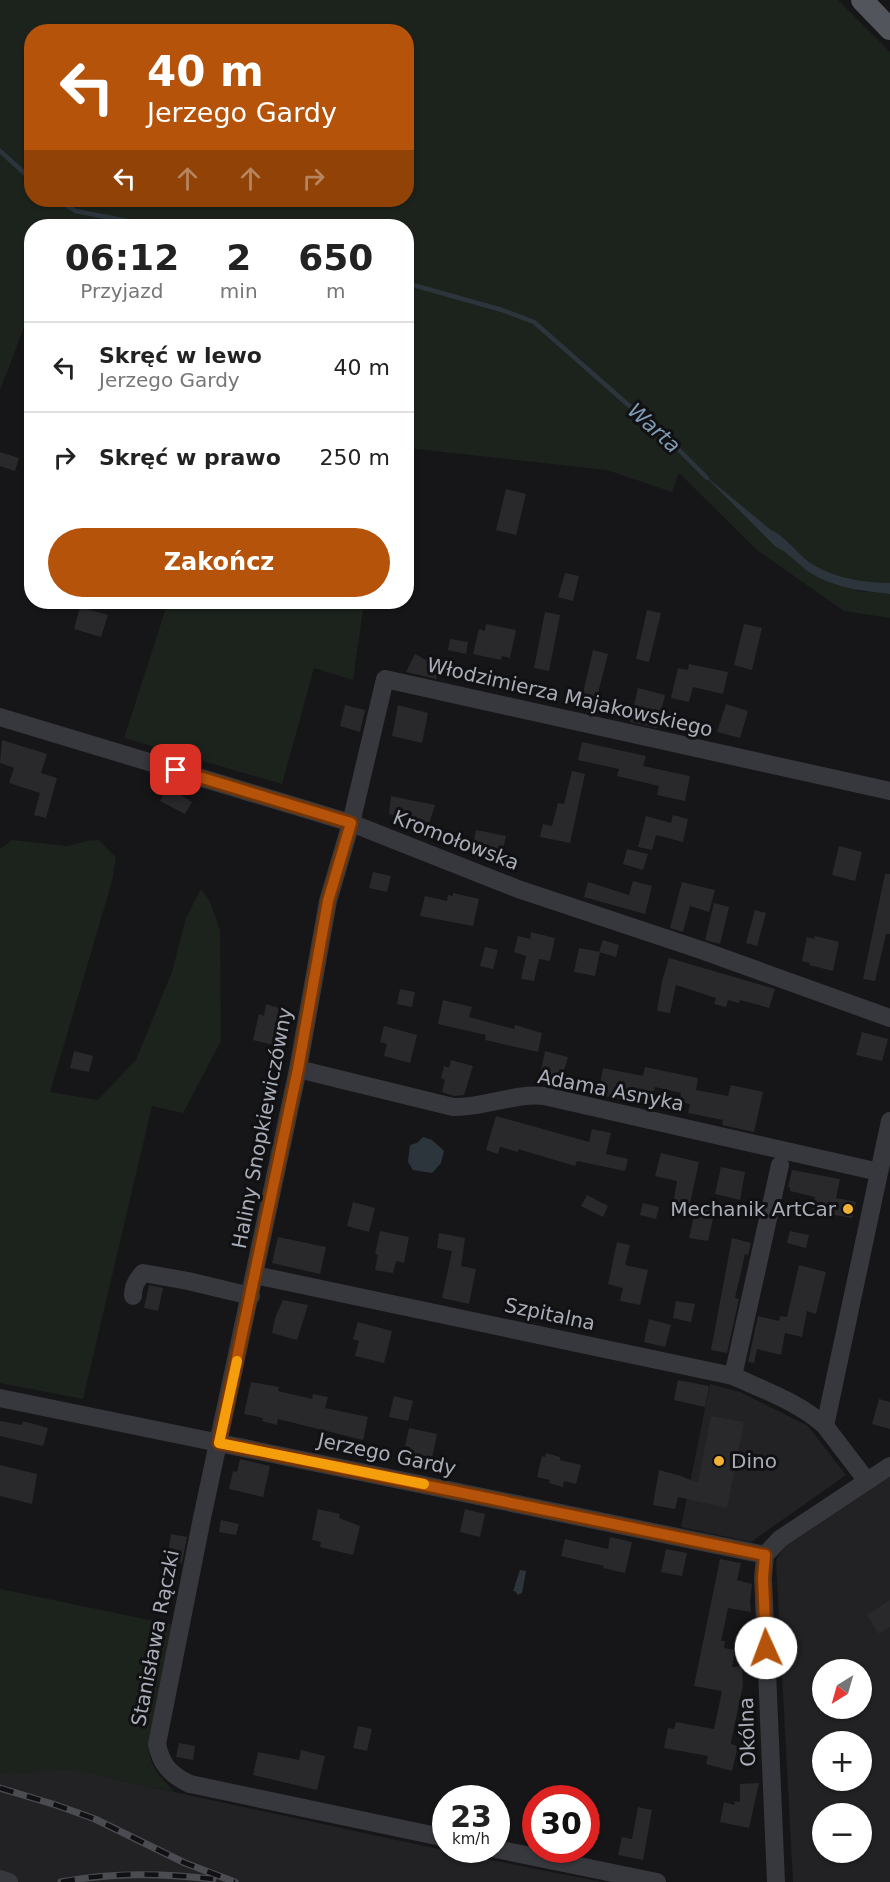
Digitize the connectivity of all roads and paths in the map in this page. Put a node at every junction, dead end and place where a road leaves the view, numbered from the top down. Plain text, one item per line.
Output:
1 (862, 0) edge
2 (890, 29) edge
3 (0, 717) edge
4 (890, 791) edge
5 (351, 823) junction
6 (890, 1018) edge
7 (298, 1069) junction
8 (890, 1121) edge
9 (780, 1165) dead end
10 (879, 1172) junction
11 (255, 1275) junction
12 (133, 1296) dead end
13 (251, 1296) junction
14 (733, 1376) junction
15 (0, 1398) edge
16 (825, 1426) junction
17 (219, 1443) junction
18 (890, 1466) edge
19 (867, 1481) junction
20 (765, 1555) junction
21 (432, 1835) edge
22 (510, 1852) edge
23 (0, 1879) edge
24 (9, 1882) edge
25 (657, 1882) edge
26 (776, 1882) edge

1 - 2 main road
3 - 5 street, Kromołowska
4 - 5 street, Włodzimierza Majakowskiego
5 - 6 street, Kromołowska
5 - 7 street, Haliny Snopkiewiczówny
7 - 10 street, Adama Asnyka
7 - 11 street, Haliny Snopkiewiczówny
8 - 10 street
9 - 14 street
10 - 16 street
11 - 13 street, Haliny Snopkiewiczówny
11 - 14 street, Szpitalna
12 - 13 street
13 - 17 street, Haliny Snopkiewiczówny
14 - 16 street, Szpitalna
15 - 17 street, Jerzego Gardy
16 - 19 street, Szpitalna
17 - 20 street, Jerzego Gardy
17 - 21 street, Stanisława Rączki
18 - 19 street
19 - 20 street
20 - 26 street, Okólna
22 - 25 street
23 - 24 street

